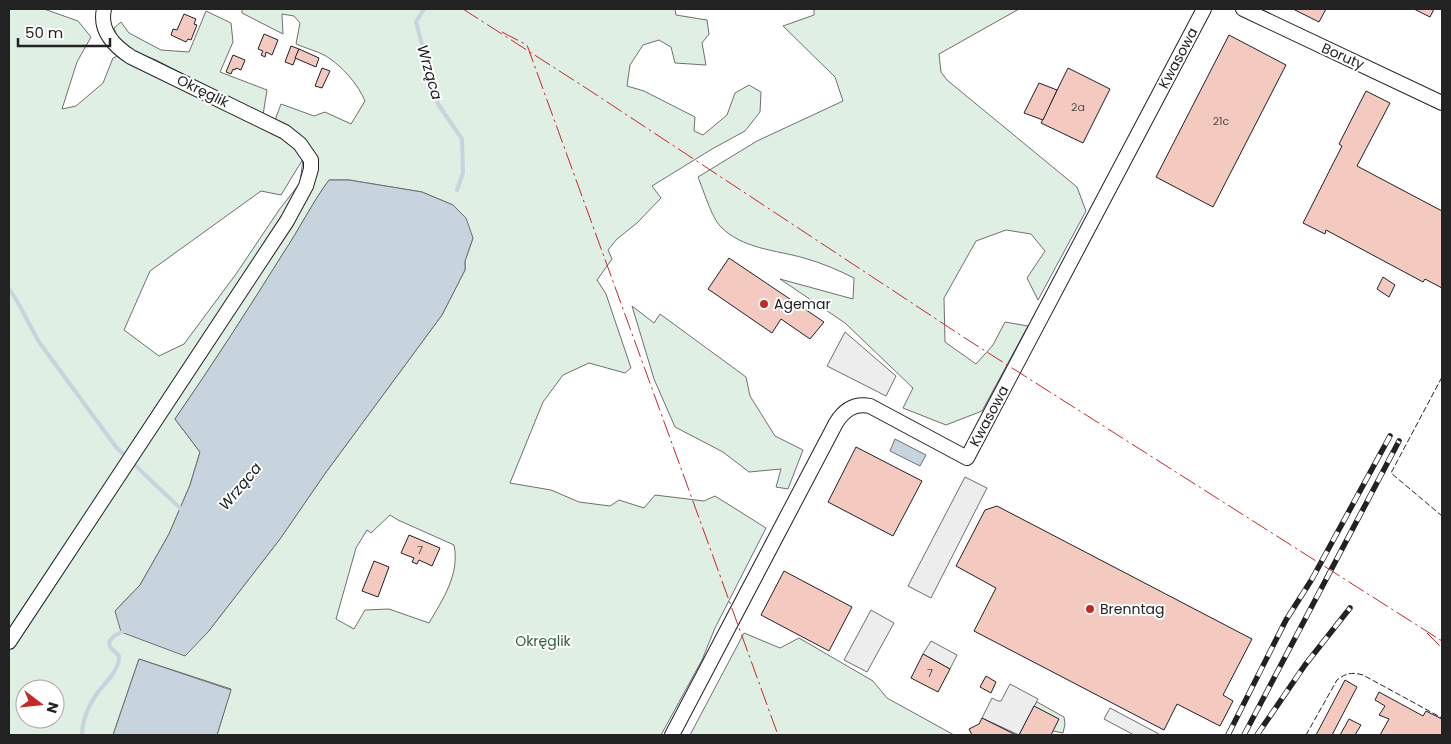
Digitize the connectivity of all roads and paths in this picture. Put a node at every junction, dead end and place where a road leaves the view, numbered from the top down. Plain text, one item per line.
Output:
1 (104, 9) edge
2 (1204, 9) edge
3 (1244, 9) edge
4 (1442, 103) edge
5 (9, 642) edge
6 (672, 735) edge

1 - 5 street, Okręglik
2 - 6 street, Kwasowa
3 - 4 street, Boruty

